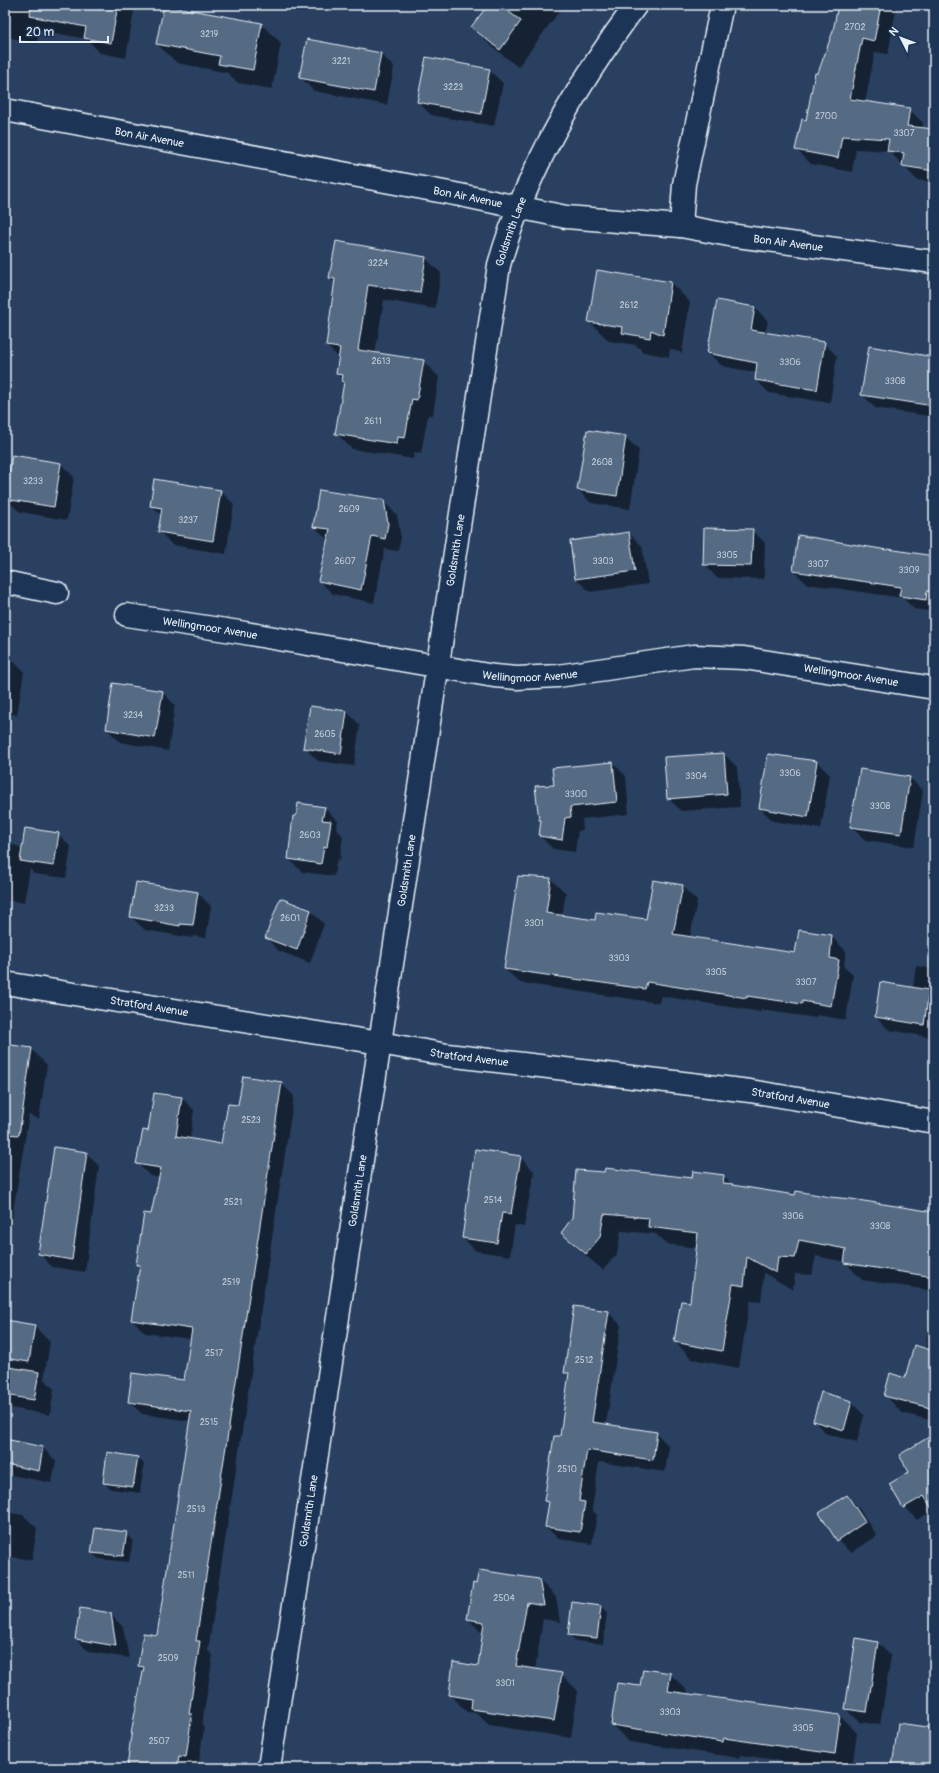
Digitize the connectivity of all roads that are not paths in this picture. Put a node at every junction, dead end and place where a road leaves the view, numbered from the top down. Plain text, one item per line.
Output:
1 (636, 5) edge
2 (722, 5) edge
3 (5, 110) edge
4 (518, 207) junction
5 (681, 226) junction
6 (934, 262) edge
7 (5, 582) edge
8 (57, 593) dead end
9 (126, 615) dead end
10 (437, 667) junction
11 (934, 688) edge
12 (5, 983) edge
13 (380, 1043) junction
14 (934, 1122) edge
15 (273, 1767) edge

1 - 4 street, Goldsmith Lane
2 - 5 street
3 - 4 street, Bon Air Avenue
4 - 5 street, Bon Air Avenue
4 - 10 street, Goldsmith Lane
5 - 6 street, Bon Air Avenue
7 - 8 street
9 - 10 street, Wellingmoor Avenue
10 - 11 street, Wellingmoor Avenue
10 - 13 street, Goldsmith Lane
12 - 13 street, Stratford Avenue
13 - 14 street, Stratford Avenue
13 - 15 street, Goldsmith Lane

